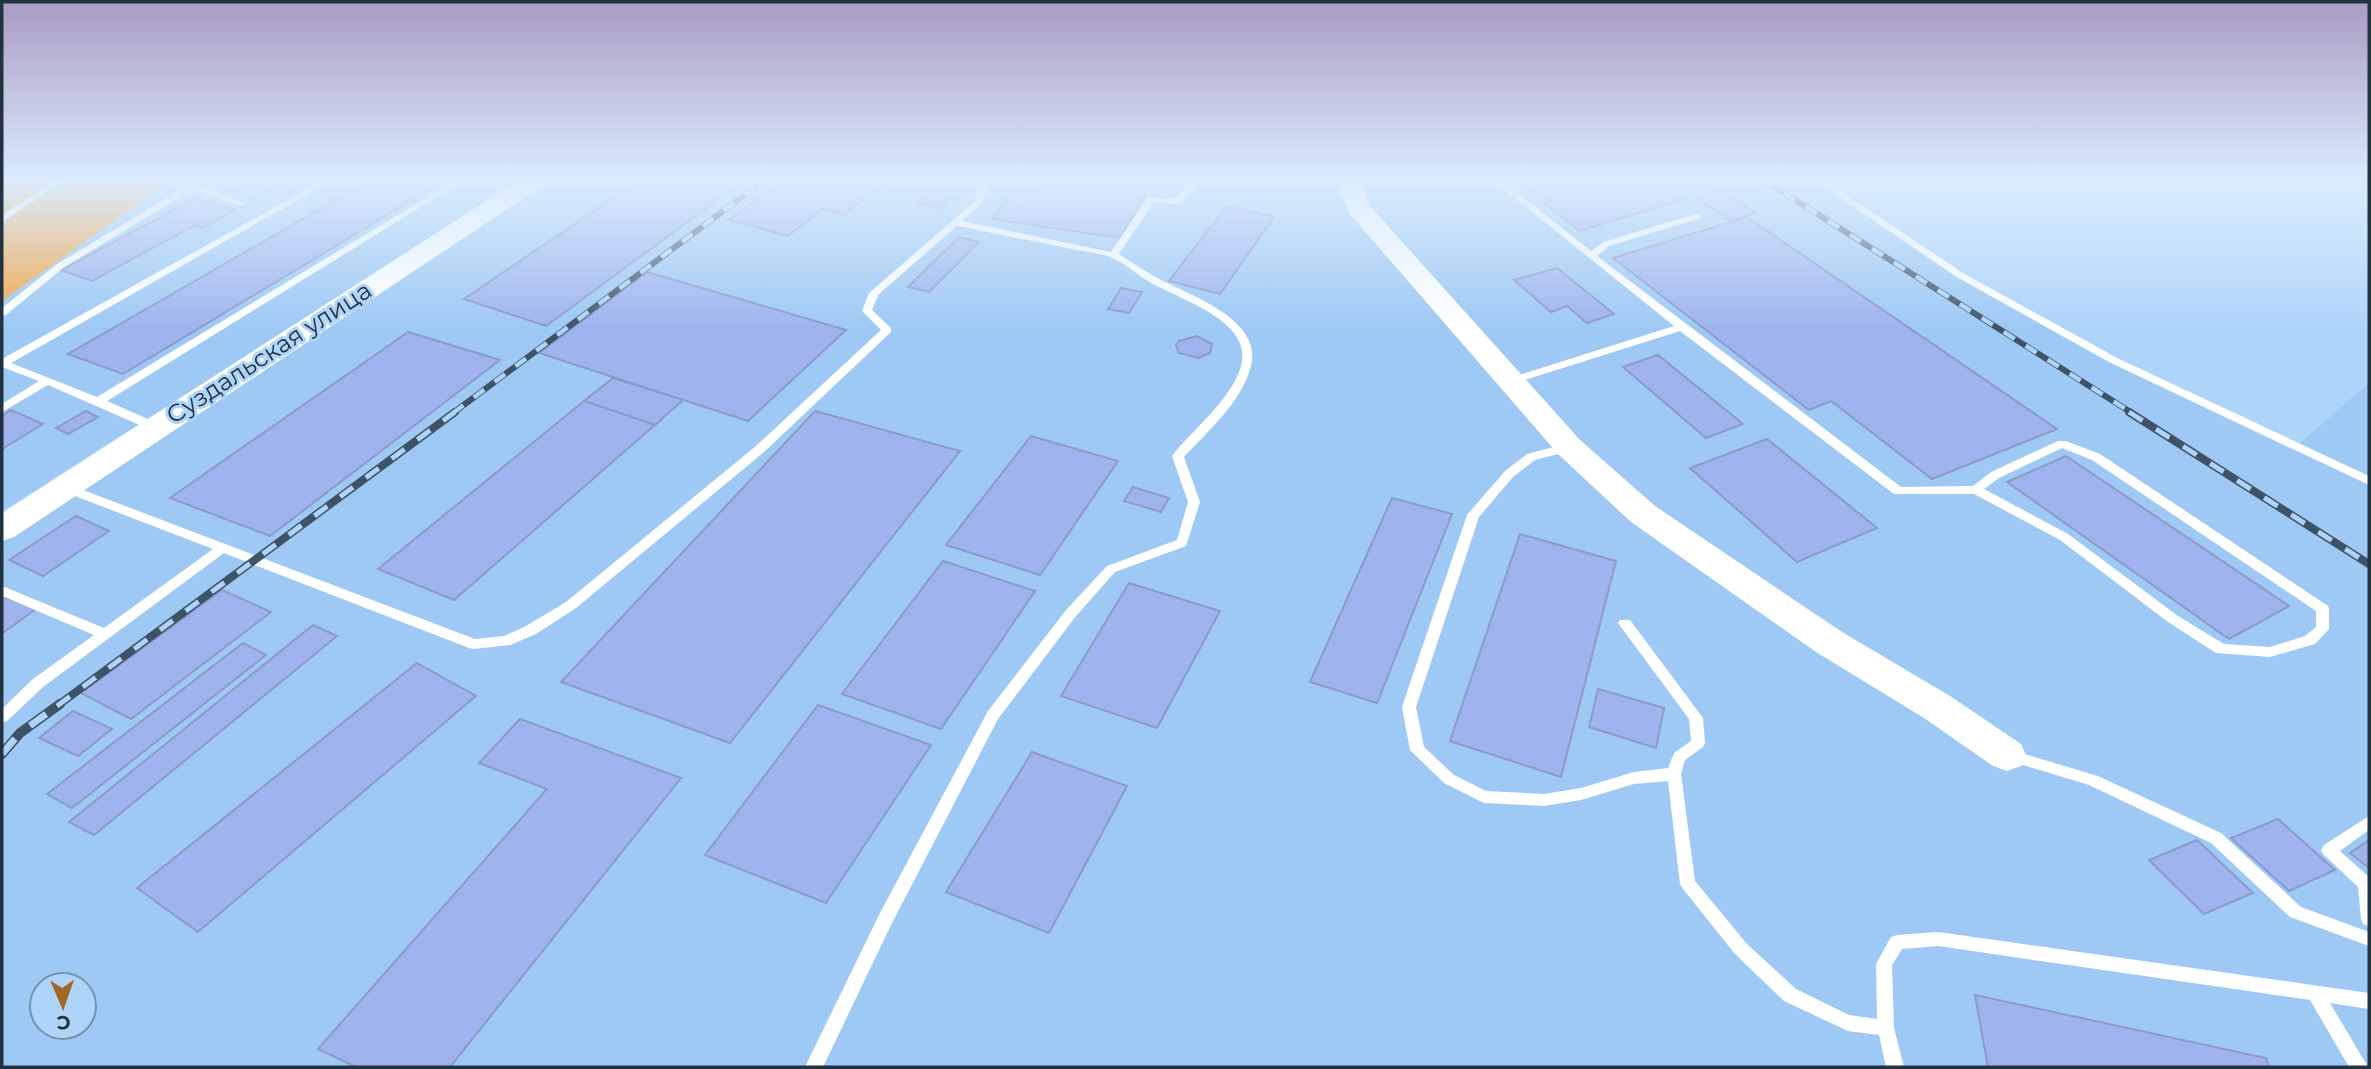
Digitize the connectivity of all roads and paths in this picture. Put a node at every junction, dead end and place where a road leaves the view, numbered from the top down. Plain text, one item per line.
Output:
1 (121, 229) edge
2 (241, 229) edge
3 (379, 229) edge
4 (458, 229) edge
5 (949, 229) edge
6 (985, 229) edge
7 (1132, 229) edge
8 (1376, 229) edge
9 (1557, 229) edge
10 (1656, 229) edge
11 (1892, 229) edge
12 (1114, 255) junction
13 (1591, 256) junction
14 (2, 313) edge
15 (1682, 327) junction
16 (2, 363) edge
17 (47, 381) junction
18 (1511, 381) junction
19 (98, 401) junction
20 (2, 409) edge
21 (155, 427) junction
22 (1569, 447) junction
23 (2369, 481) edge
24 (65, 488) junction
25 (1976, 490) junction
26 (2, 528) edge
27 (223, 548) junction
28 (2, 591) edge
29 (1625, 623) dead end
30 (105, 634) junction
31 (2, 717) edge
32 (2007, 755) joint
33 (1674, 774) junction
34 (2369, 822) edge
35 (2369, 913) edge
36 (2369, 939) edge
37 (2316, 995) junction
38 (2369, 1001) edge
39 (1886, 1028) junction
40 (814, 1067) edge
41 (1895, 1067) edge
42 (2359, 1067) edge

1 - 14 lane
2 - 16 lane
3 - 19 lane
4 - 21 main road, Суздальская улица
5 - 27 lane
6 - 12 lane
7 - 12 lane
8 - 18 street
9 - 13 lane
10 - 13 lane
11 - 23 lane
12 - 40 lane
13 - 15 lane
15 - 18 lane
15 - 25 lane
16 - 17 lane
17 - 19 lane
17 - 20 lane
18 - 22 street
19 - 21 lane
21 - 24 main road, Суздальская улица
22 - 32 street
22 - 33 lane
24 - 26 main road, Суздальская улица
24 - 27 lane
25 - 25 lane
27 - 30 lane
28 - 30 lane
29 - 33 lane
30 - 31 lane
32 - 36 lane
33 - 39 lane
34 - 35 lane
37 - 38 lane
37 - 39 lane
37 - 42 lane
39 - 41 lane

